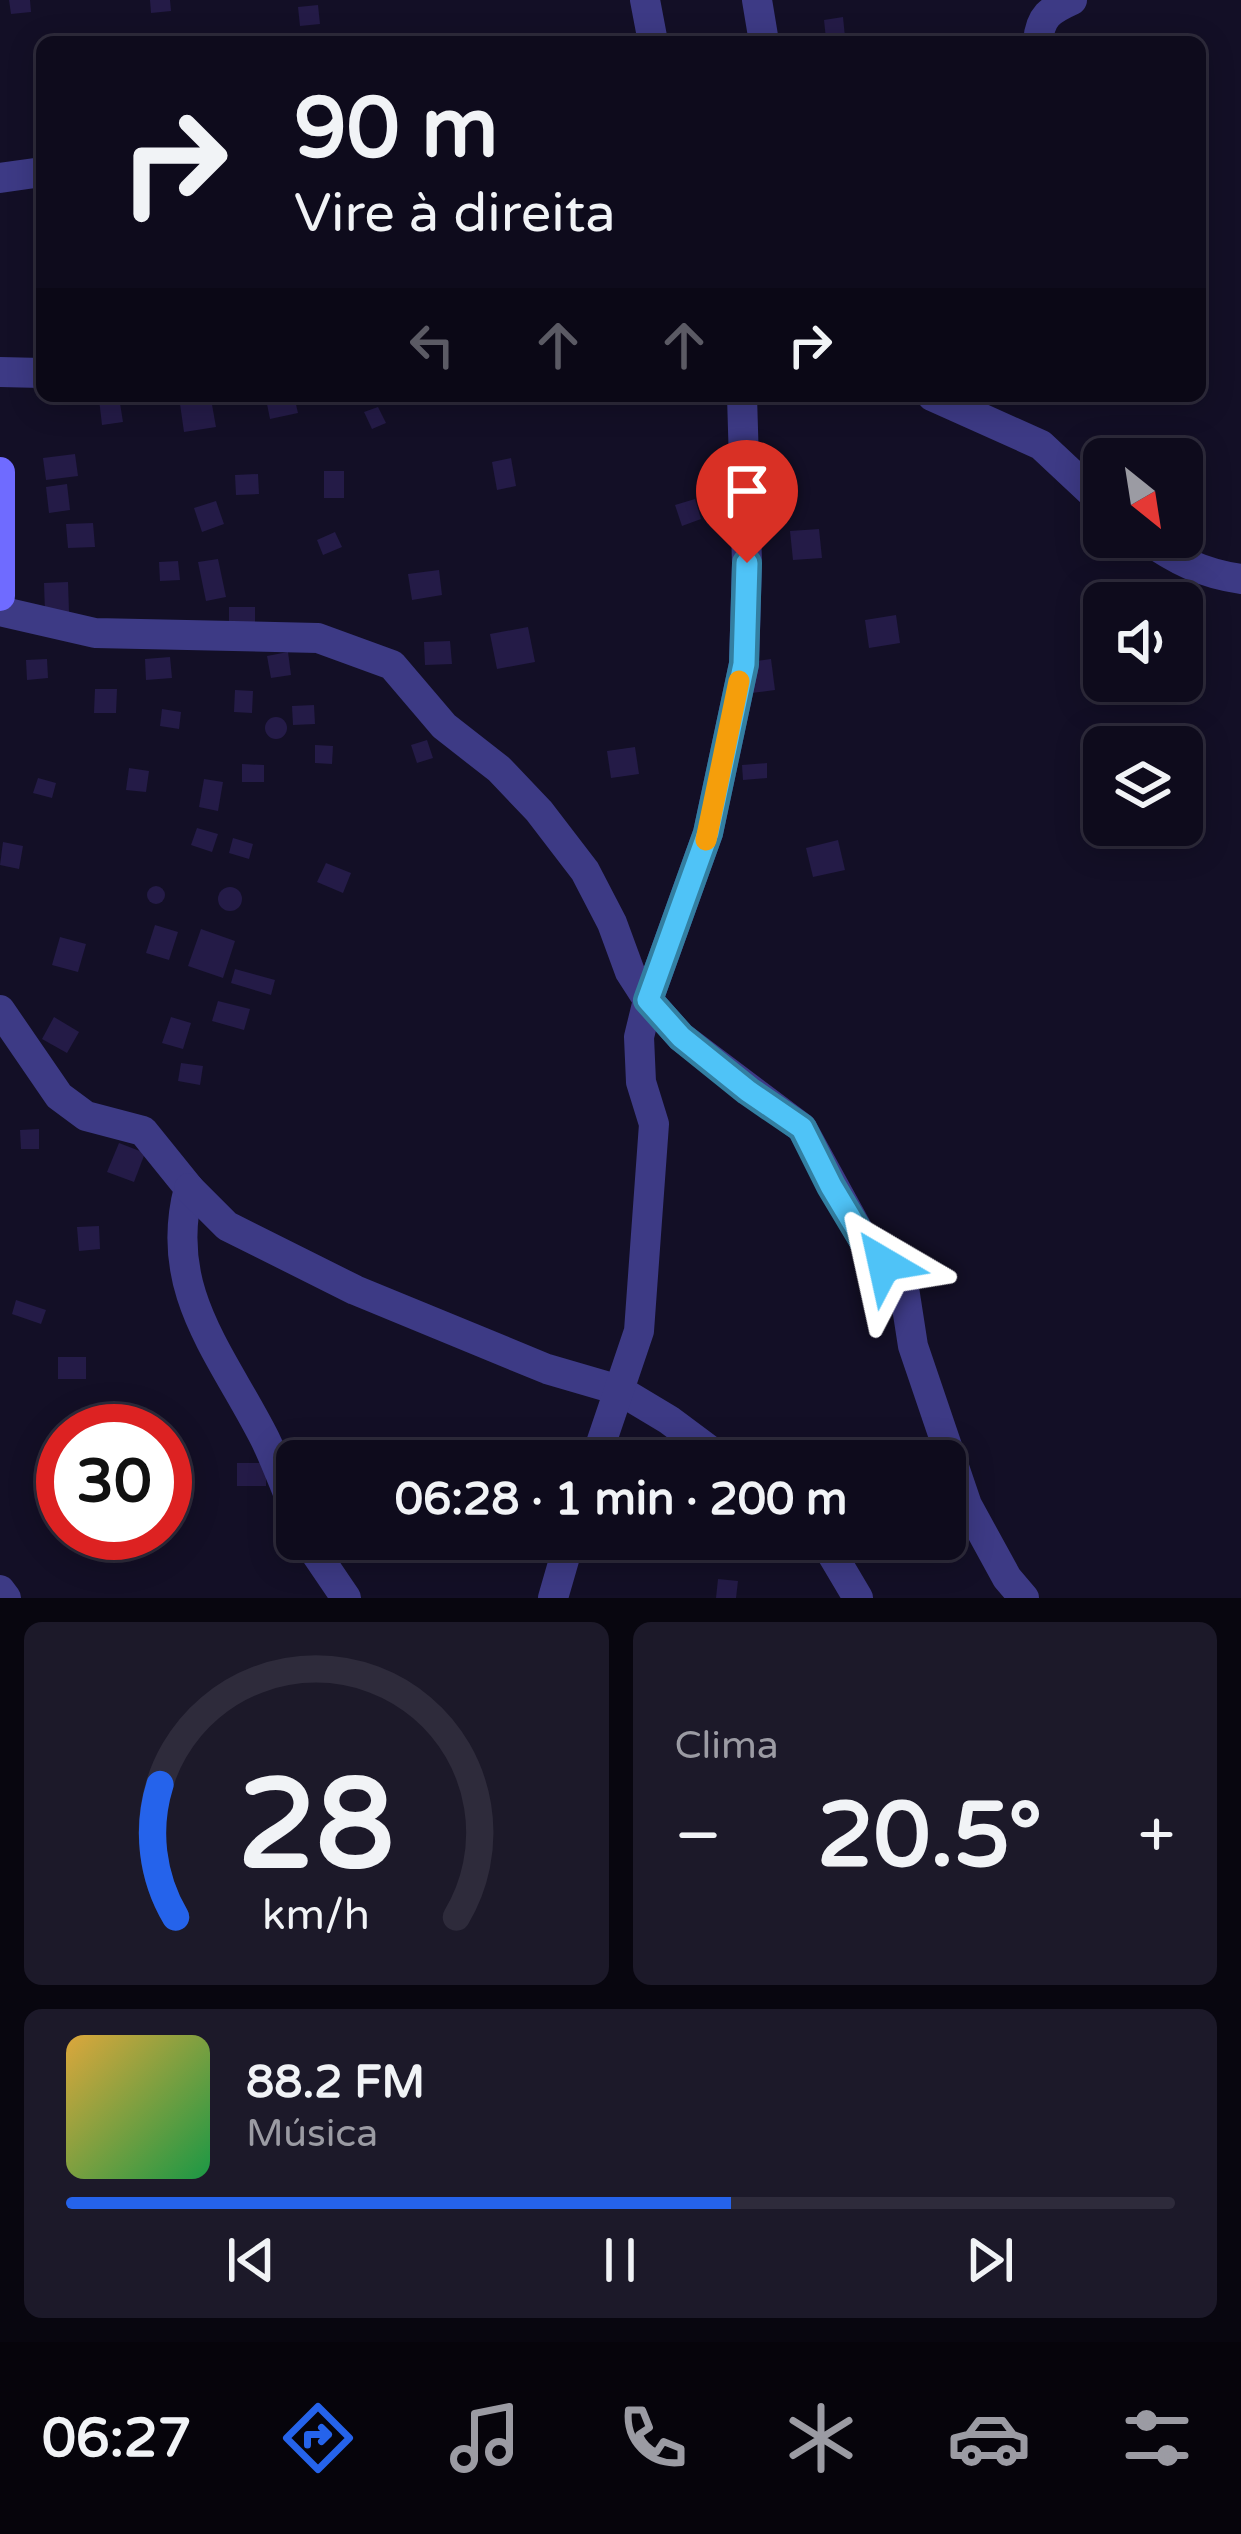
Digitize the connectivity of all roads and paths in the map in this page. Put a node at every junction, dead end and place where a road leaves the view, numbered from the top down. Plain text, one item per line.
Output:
1 (645, 0) edge
2 (757, 0) edge
3 (1072, 0) edge
4 (652, 36) edge
5 (763, 36) edge
6 (1039, 36) edge
7 (36, 173) edge
8 (0, 178) edge
9 (0, 372) edge
10 (36, 373) edge
11 (742, 402) edge
12 (945, 402) edge
13 (0, 472) edge
14 (1083, 484) edge
15 (1174, 558) edge
16 (1241, 579) edge
17 (0, 596) edge
18 (0, 611) edge
19 (648, 1000) junction
20 (0, 1010) edge
21 (189, 1188) junction
22 (619, 1390) junction
23 (602, 1440) edge
24 (696, 1440) edge
25 (276, 1465) edge
26 (320, 1560) edge
27 (564, 1560) edge
28 (836, 1560) edge
29 (0, 1590) edge
30 (6, 1598) edge
31 (346, 1598) edge
32 (553, 1598) edge
33 (858, 1598) edge
34 (1024, 1598) edge

1 - 4 street
2 - 5 street
3 - 6 street
7 - 8 street
9 - 10 street
11 - 19 street
12 - 14 street
13 - 17 street
15 - 16 street
18 - 19 street
19 - 22 street
19 - 34 street
20 - 21 street
21 - 22 street
21 - 25 street
22 - 23 street
22 - 24 street
26 - 31 street
27 - 32 street
28 - 33 street
29 - 30 street

